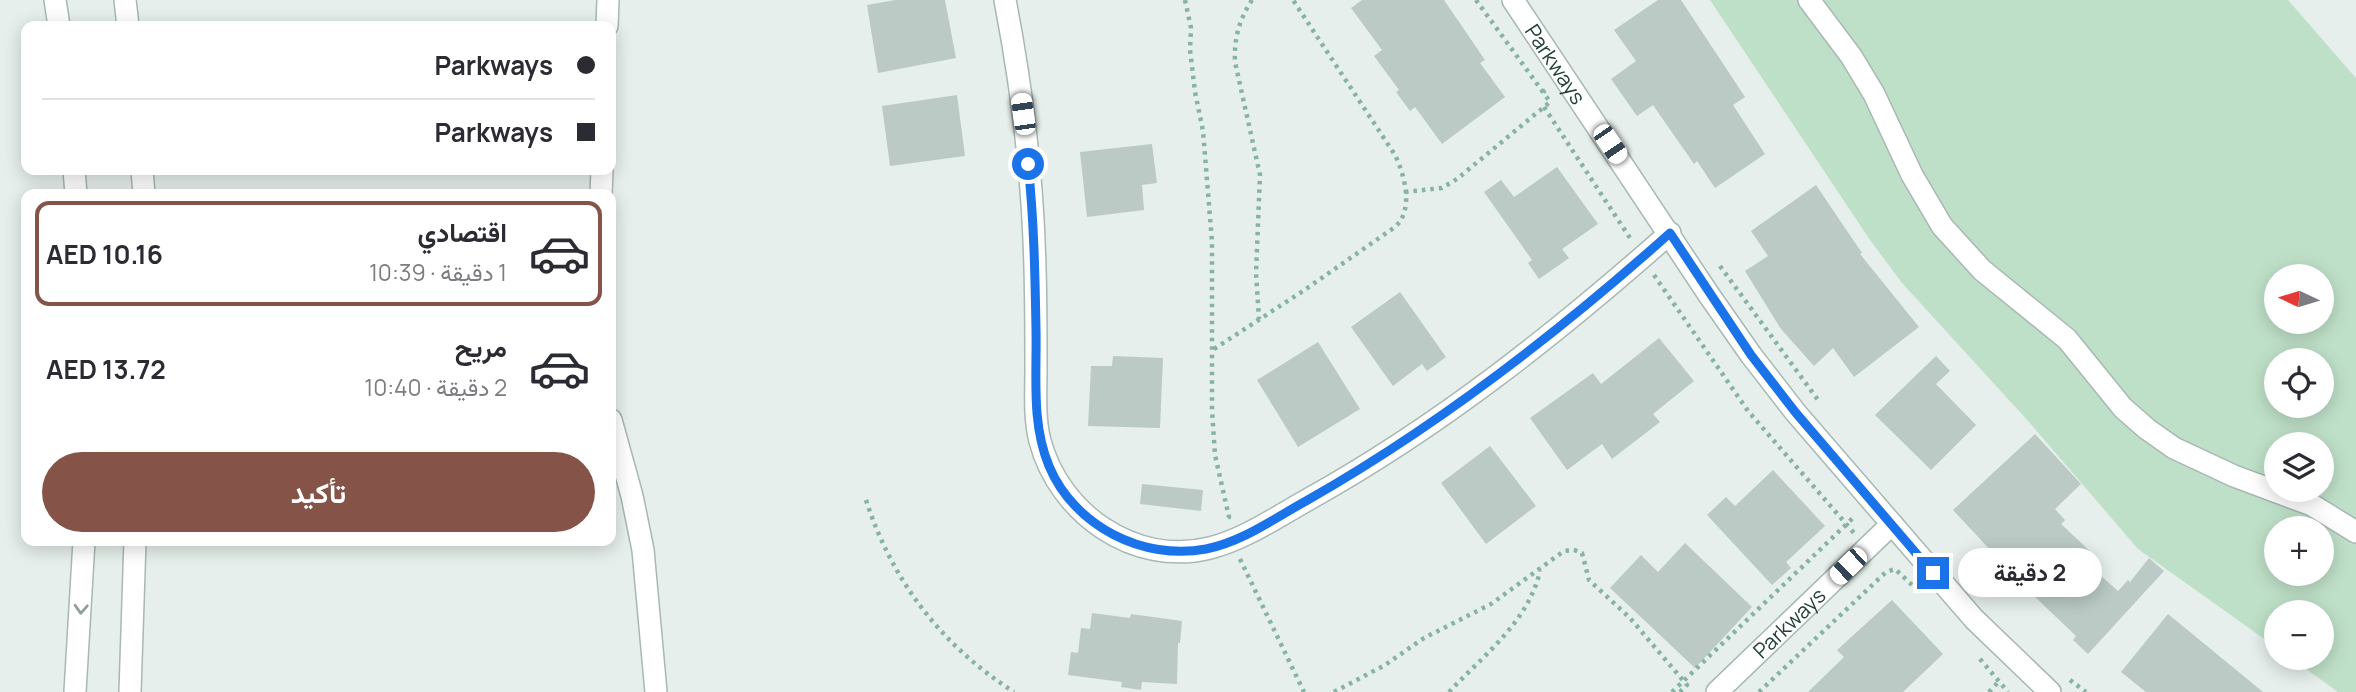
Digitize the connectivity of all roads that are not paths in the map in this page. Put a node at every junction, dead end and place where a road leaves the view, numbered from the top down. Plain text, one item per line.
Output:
1 (55, 0) edge
2 (125, 0) edge
3 (608, 0) edge
4 (1005, 0) edge
5 (1513, 0) edge
6 (1809, 0) edge
7 (58, 21) edge
8 (127, 21) edge
9 (607, 21) edge
10 (1670, 233) junction
11 (616, 439) edge
12 (1892, 524) junction
13 (2356, 532) edge
14 (84, 546) edge
15 (135, 546) edge
16 (75, 692) edge
17 (130, 692) edge
18 (656, 692) edge
19 (1717, 692) edge
20 (2050, 692) edge

1 - 7 street
2 - 8 street
3 - 9 street
4 - 10 street
5 - 10 street, Parkways
6 - 13 street
10 - 12 street, Parkways
11 - 18 street
12 - 19 street, Parkways
12 - 20 street, Parkways
14 -> 16 street
15 - 17 street

